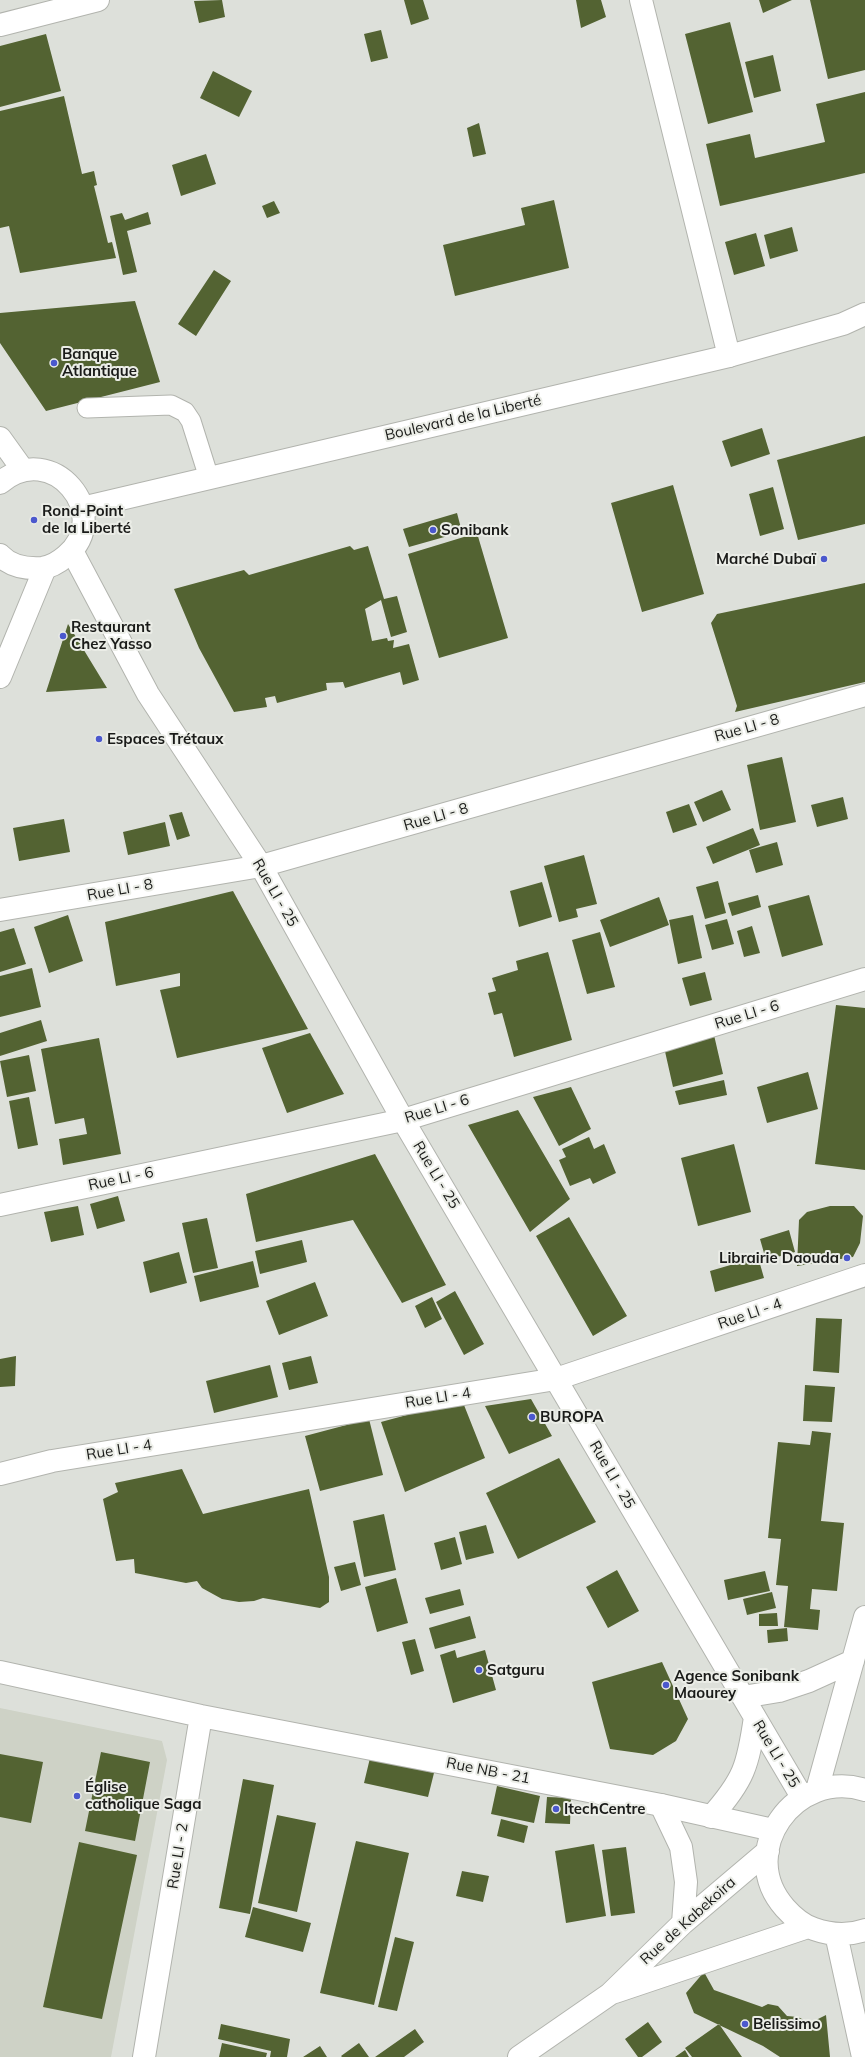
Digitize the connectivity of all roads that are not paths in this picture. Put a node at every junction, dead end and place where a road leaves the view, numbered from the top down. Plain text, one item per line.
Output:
1 (98, 0) edge
2 (641, 0) edge
3 (0, 24) edge
4 (865, 314) edge
5 (865, 323) edge
6 (843, 324) junction
7 (729, 356) junction
8 (87, 408) dead end
9 (0, 438) edge
10 (23, 470) junction
11 (209, 478) junction
12 (0, 483) edge
13 (82, 508) junction
14 (72, 551) junction
15 (0, 555) edge
16 (45, 568) junction
17 (0, 677) edge
18 (865, 695) edge
19 (261, 866) junction
20 (0, 910) edge
21 (865, 979) edge
22 (403, 1120) junction
23 (0, 1205) edge
24 (865, 1275) edge
25 (556, 1379) junction
26 (0, 1474) edge
27 (865, 1617) edge
28 (853, 1661) junction
29 (0, 1672) edge
30 (743, 1697) junction
31 (201, 1716) junction
32 (755, 1717) junction
33 (865, 1790) edge
34 (809, 1793) junction
35 (661, 1805) junction
36 (711, 1817) junction
37 (773, 1830) junction
38 (768, 1851) junction
39 (682, 1923) junction
40 (808, 1927) junction
41 (865, 1930) edge
42 (836, 1934) junction
43 (610, 1994) junction
44 (144, 2057) edge
45 (519, 2057) edge
46 (862, 2057) edge

1 - 3 main road
2 - 7 main road
4 - 6 main road, Boulevard de la Liberté
5 - 6 main road, Boulevard de la Liberté
6 - 7 main road, Boulevard de la Liberté
7 - 11 main road, Boulevard de la Liberté
8 - 11 lane
9 - 10 main road
10 - 12 main road
10 - 13 main road
11 - 13 main road, Boulevard de la Liberté
13 - 14 main road
14 - 16 main road
14 - 19 main road, Rue LI - 25
15 - 16 main road
16 - 17 main road
18 - 19 main road, Rue LI - 8
19 - 20 main road, Rue LI - 8
19 - 22 main road, Rue LI - 25
21 - 22 main road, Rue LI - 6
22 - 23 main road, Rue LI - 6
22 - 25 main road, Rue LI - 25
24 - 25 main road, Rue LI - 4
25 - 26 main road, Rue LI - 4
25 - 30 main road, Rue LI - 25
27 - 28 main road
28 - 30 main road
28 - 34 main road
29 - 31 main road
30 - 32 main road, Rue LI - 25
31 - 35 main road, Rue NB - 21
31 - 44 main road, Rue LI - 2
32 - 34 main road, Rue LI - 25
32 - 36 main road
33 - 34 main road
34 - 37 main road
35 - 36 main road, Rue NB - 21
35 - 39 main road
36 - 37 main road, Rue NB - 21
37 - 38 main road
38 - 39 main road, Rue de Kabekoira
38 - 40 main road
39 - 43 main road, Rue de Kabekoira
40 - 42 main road
40 - 43 main road, Rue de Kabekoira
41 - 42 main road
42 - 46 main road
43 - 45 main road, Rue de Kabekoira

